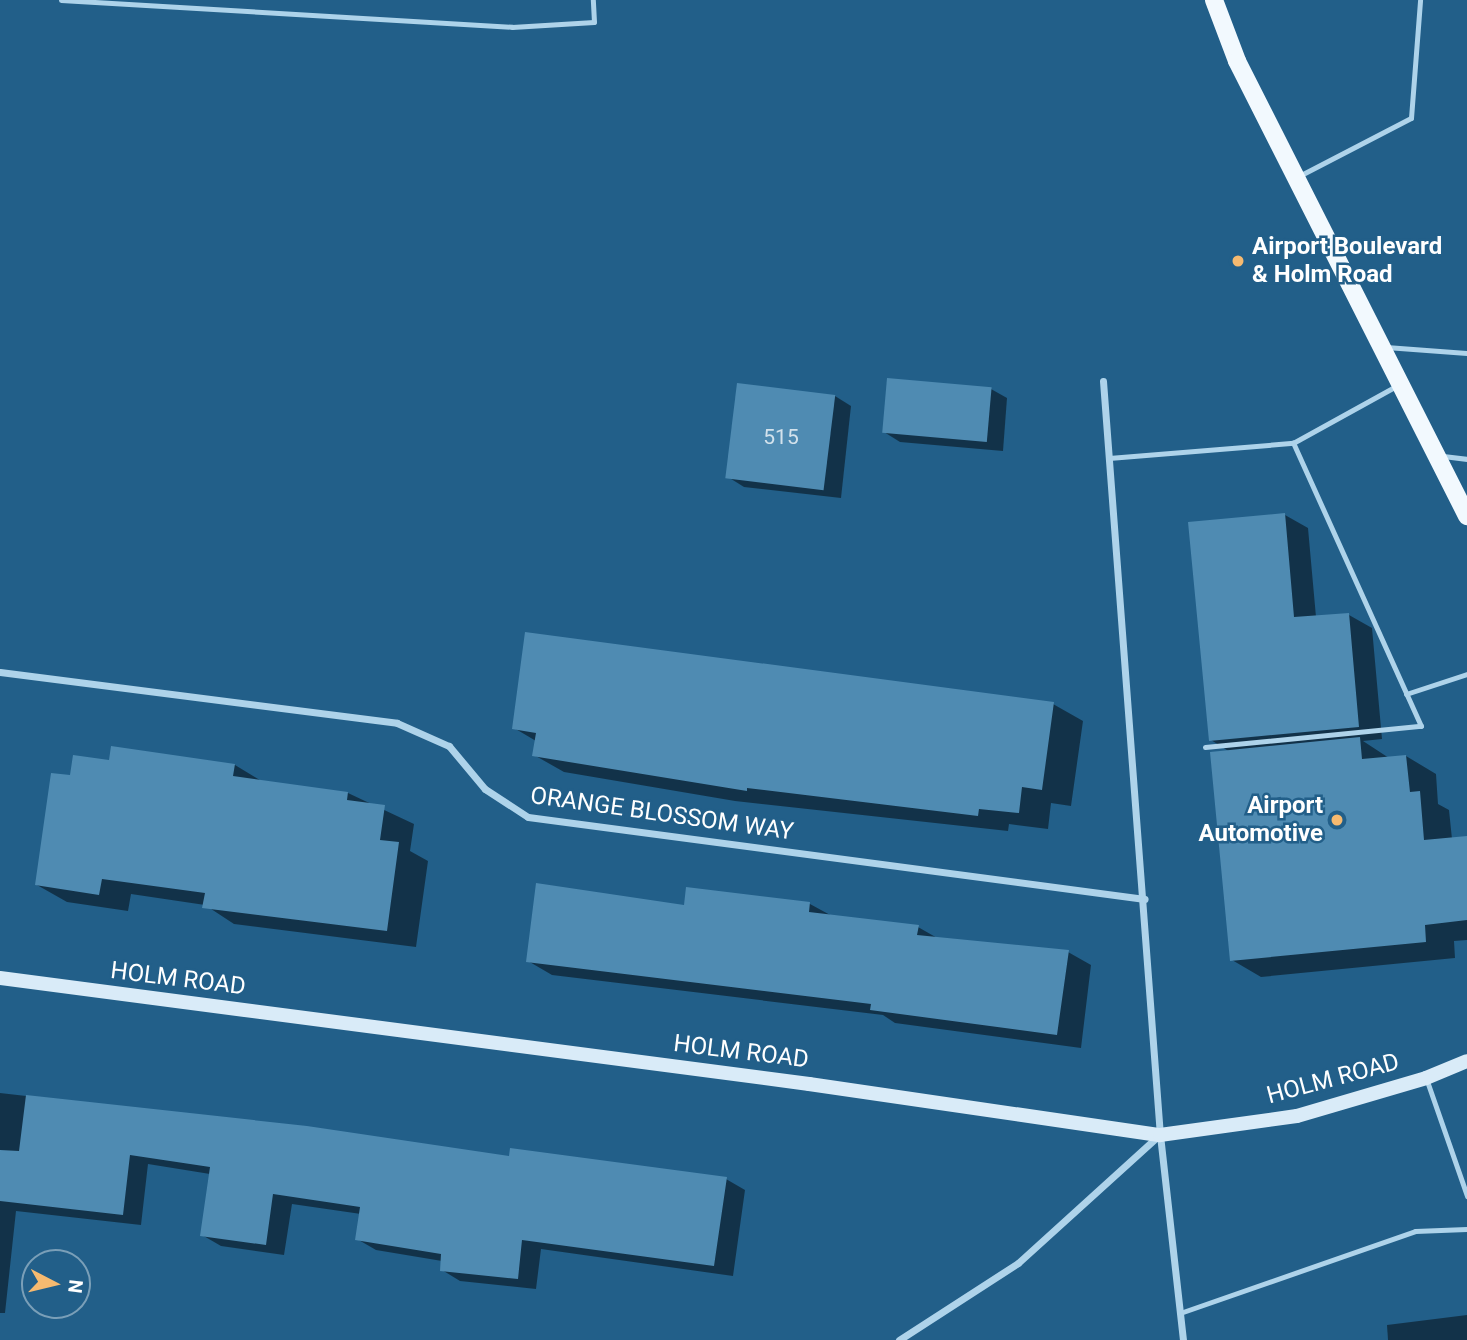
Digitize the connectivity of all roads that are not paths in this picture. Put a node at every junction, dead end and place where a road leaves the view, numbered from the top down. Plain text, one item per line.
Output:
1 (61, 0) edge
2 (593, 0) edge
3 (1214, 0) edge
4 (1420, 0) edge
5 (1296, 178) junction
6 (1382, 347) junction
7 (1467, 353) edge
8 (1103, 381) dead end
9 (1401, 383) junction
10 (1293, 443) junction
11 (1436, 456) junction
12 (1109, 458) junction
13 (1467, 459) edge
14 (1467, 516) edge
15 (0, 672) edge
16 (1467, 674) edge
17 (1406, 694) junction
18 (1205, 747) dead end
19 (1145, 899) junction
20 (0, 978) edge
21 (1467, 1060) edge
22 (1426, 1078) junction
23 (1160, 1135) junction
24 (1467, 1196) edge
25 (1467, 1229) edge
26 (1180, 1313) junction
27 (899, 1340) edge
28 (1183, 1340) edge

1 - 2 lane
3 - 5 main road
4 - 5 lane
5 - 6 main road
6 - 7 lane
6 - 9 main road
8 - 12 street
9 - 10 lane
9 - 11 main road
10 - 12 lane
10 - 17 lane
11 - 13 lane
11 - 14 main road
12 - 19 street
15 - 19 street, ORANGE BLOSSOM WAY
16 - 17 lane
17 - 18 lane
19 - 23 street
20 - 23 street, HOLM ROAD
21 - 22 street, HOLM ROAD
22 - 23 street, HOLM ROAD
22 - 24 lane
23 - 26 street
23 - 27 street
25 - 26 lane
26 - 28 street

